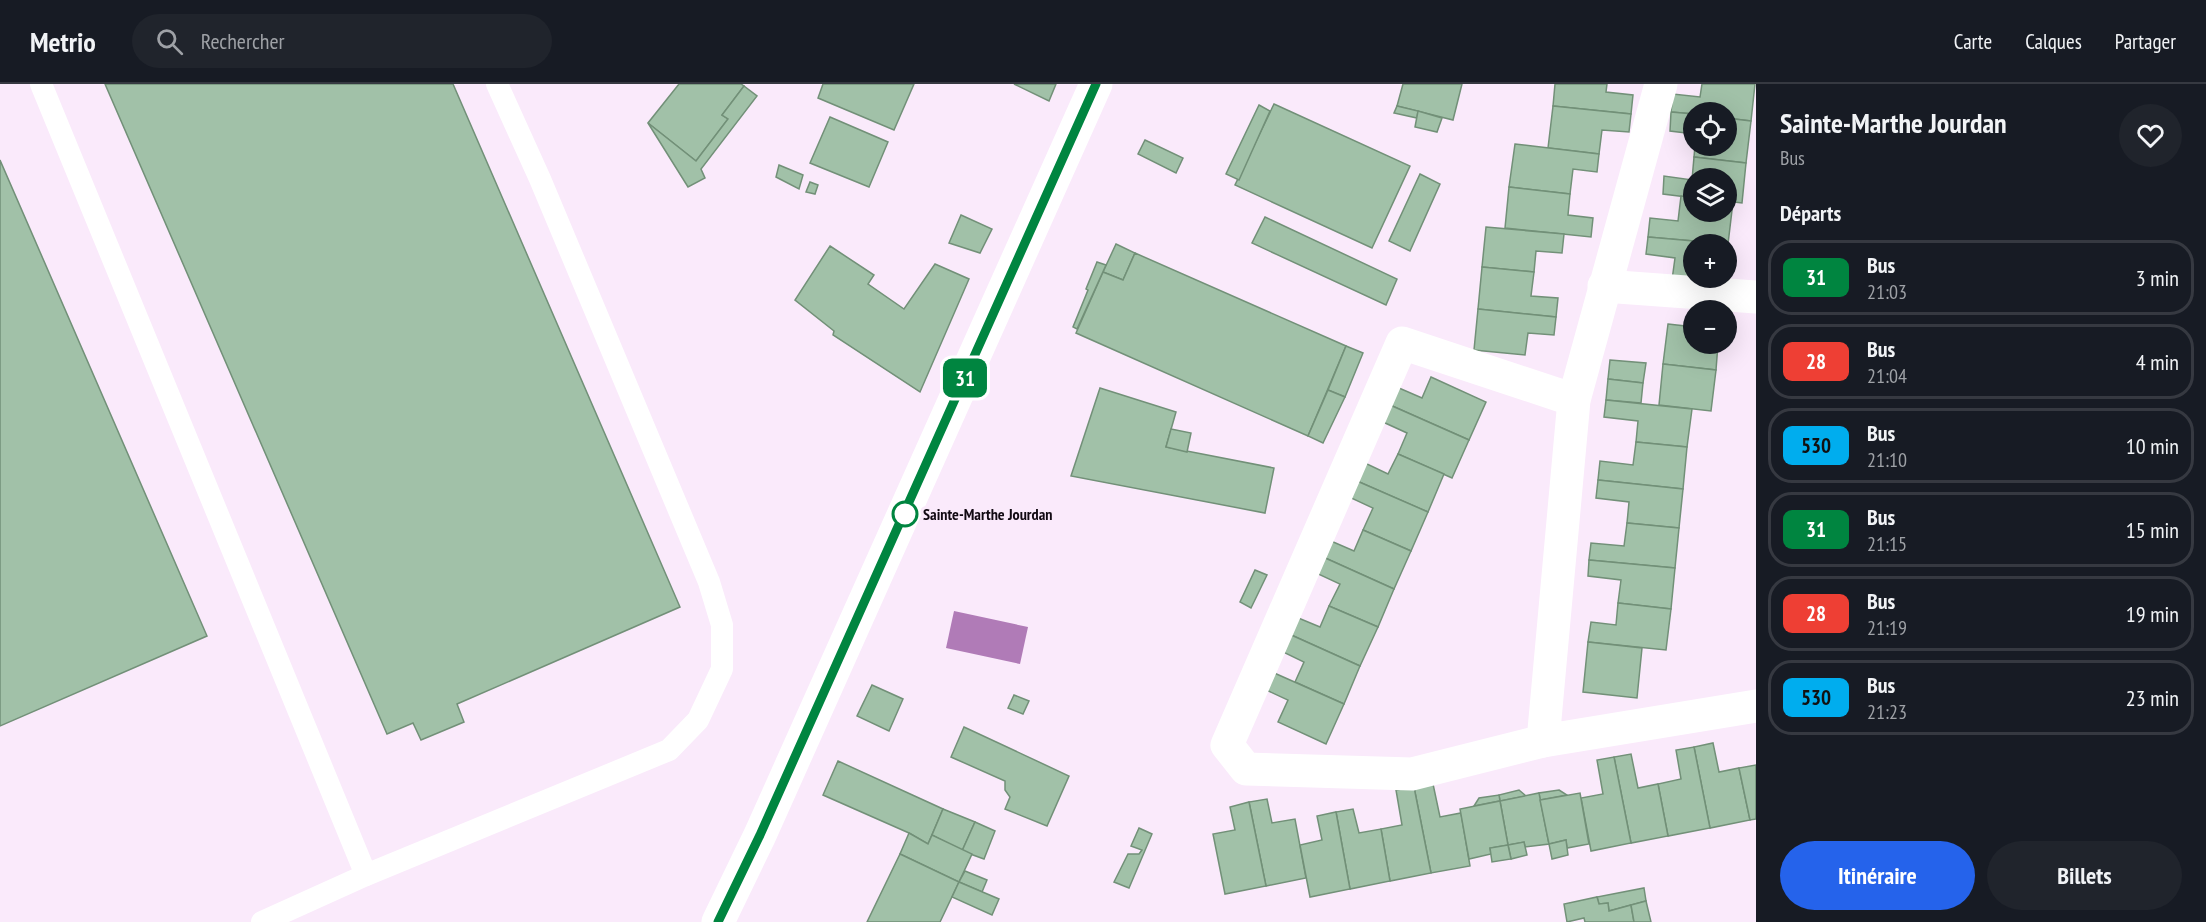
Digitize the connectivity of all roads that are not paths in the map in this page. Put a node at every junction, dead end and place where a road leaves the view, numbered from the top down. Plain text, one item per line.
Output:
1 (40, 84) edge
2 (497, 84) edge
3 (1096, 84) edge
4 (1661, 84) edge
5 (1604, 286) junction
6 (1756, 297) edge
7 (1574, 400) junction
8 (1756, 706) edge
9 (1543, 741) junction
10 (366, 875) junction
11 (262, 922) edge
12 (718, 922) edge

1 - 10 lane
2 - 10 lane
3 - 12 street
4 - 5 street
5 - 6 street
5 - 7 street
7 - 9 street
7 - 9 street
8 - 9 street
10 - 11 lane

